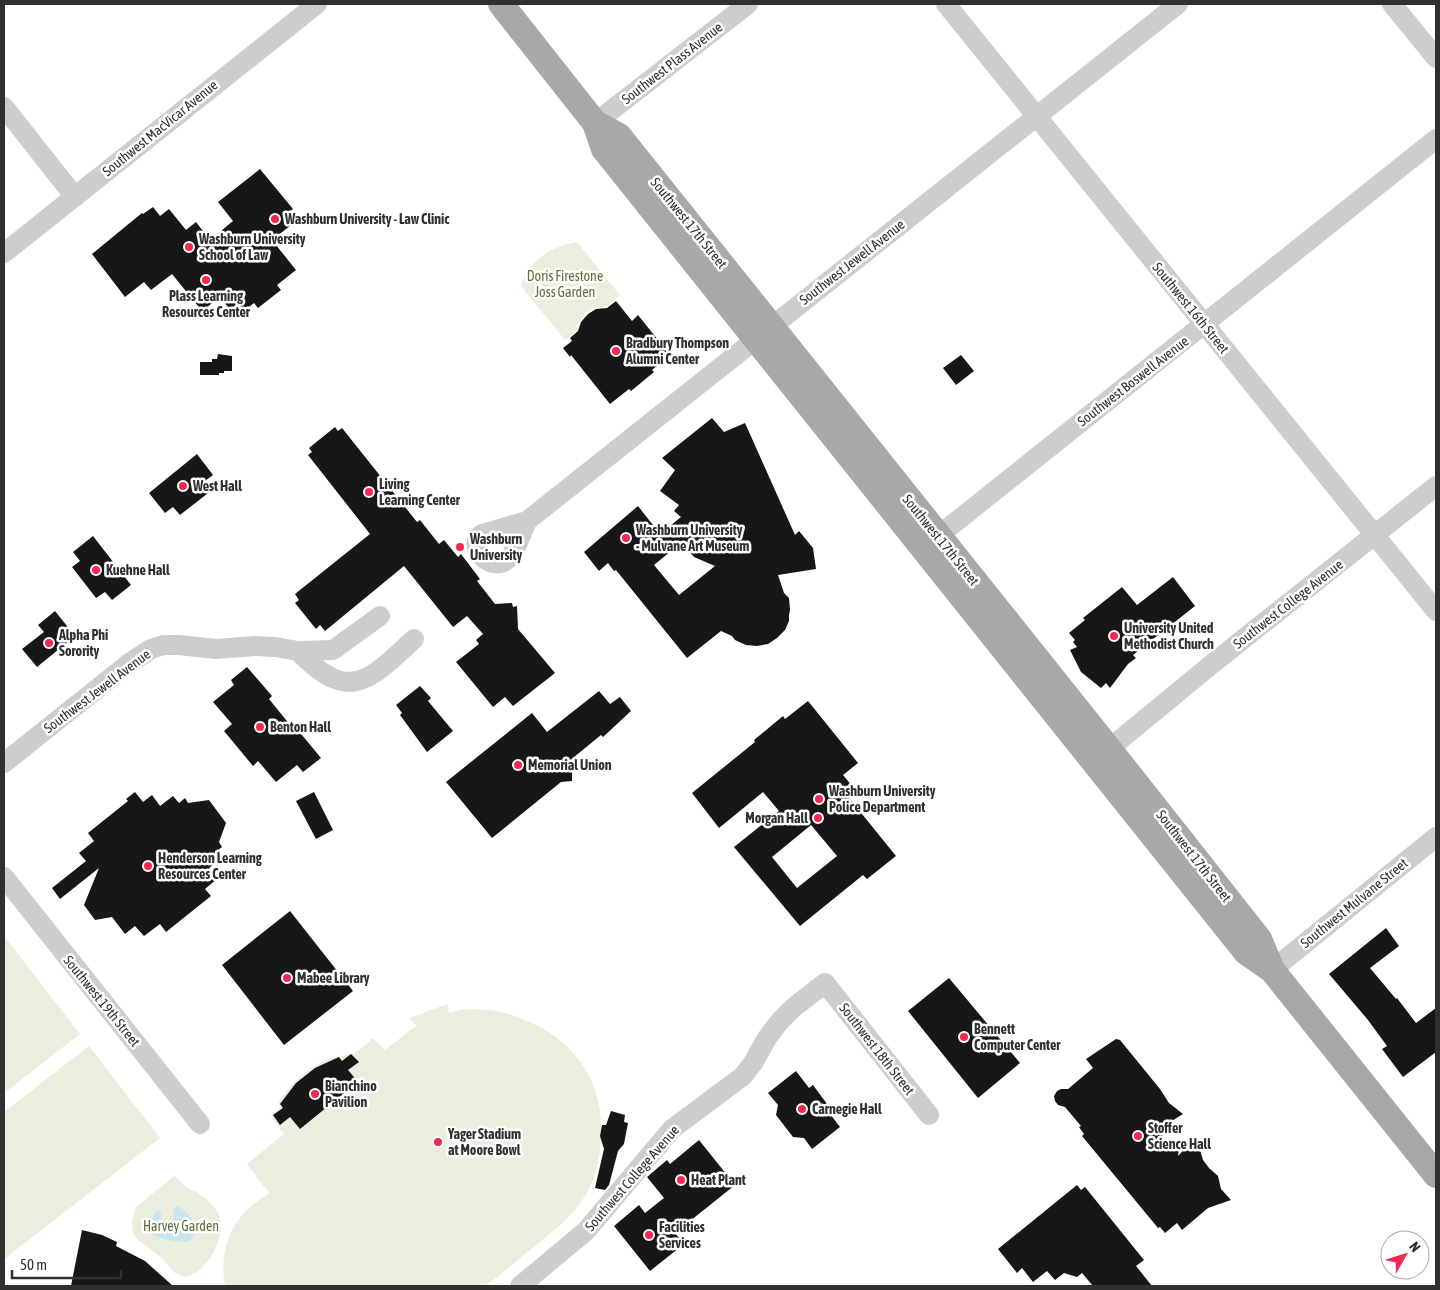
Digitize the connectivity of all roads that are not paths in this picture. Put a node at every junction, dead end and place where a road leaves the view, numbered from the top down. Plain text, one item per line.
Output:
1 (317, 4) edge
2 (501, 4) edge
3 (748, 4) edge
4 (946, 4) edge
5 (1178, 4) edge
6 (1392, 4) edge
7 (1436, 58) edge
8 (4, 107) edge
9 (1038, 116) junction
10 (595, 123) junction
11 (1436, 139) edge
12 (75, 197) junction
13 (4, 253) edge
14 (1205, 325) junction
15 (764, 333) junction
16 (1436, 486) edge
17 (527, 521) dead end
18 (1375, 535) junction
19 (931, 542) junction
20 (1436, 611) edge
21 (380, 616) dead end
22 (414, 639) dead end
23 (298, 651) junction
24 (1101, 755) junction
25 (4, 763) edge
26 (1436, 837) edge
27 (4, 878) edge
28 (1272, 970) junction
29 (825, 983) joint
30 (929, 1115) dead end
31 (200, 1124) dead end
32 (1436, 1175) edge
33 (520, 1286) edge

1 - 12 street, Southwest MacVicar Avenue
2 - 10 main road, Southwest 17th Street
3 - 10 street, Southwest Plass Avenue
4 - 9 street, Southwest 16th Street
5 - 9 street, Southwest Jewell Avenue
6 - 7 street
8 - 12 street
9 - 14 street, Southwest 16th Street
9 - 15 street, Southwest Jewell Avenue
10 - 15 main road, Southwest 17th Street
11 - 14 street, Southwest Boswell Avenue
12 - 13 street, Southwest MacVicar Avenue
14 - 18 street, Southwest 16th Street
14 - 19 street, Southwest Boswell Avenue
15 - 17 street, Southwest Jewell Avenue
15 - 19 main road, Southwest 17th Street
16 - 18 street, Southwest College Avenue
18 - 20 street, Southwest 16th Street
18 - 24 street, Southwest College Avenue
19 - 24 main road, Southwest 17th Street
21 - 23 street, Southwest Jewell Avenue
22 - 23 street
23 - 25 street, Southwest Jewell Avenue
24 - 28 main road, Southwest 17th Street
26 - 28 street, Southwest Mulvane Street
27 - 31 street, Southwest 19th Street
28 - 32 main road, Southwest 17th Street
29 - 30 street, Southwest 18th Street
29 - 33 street, Southwest College Avenue

